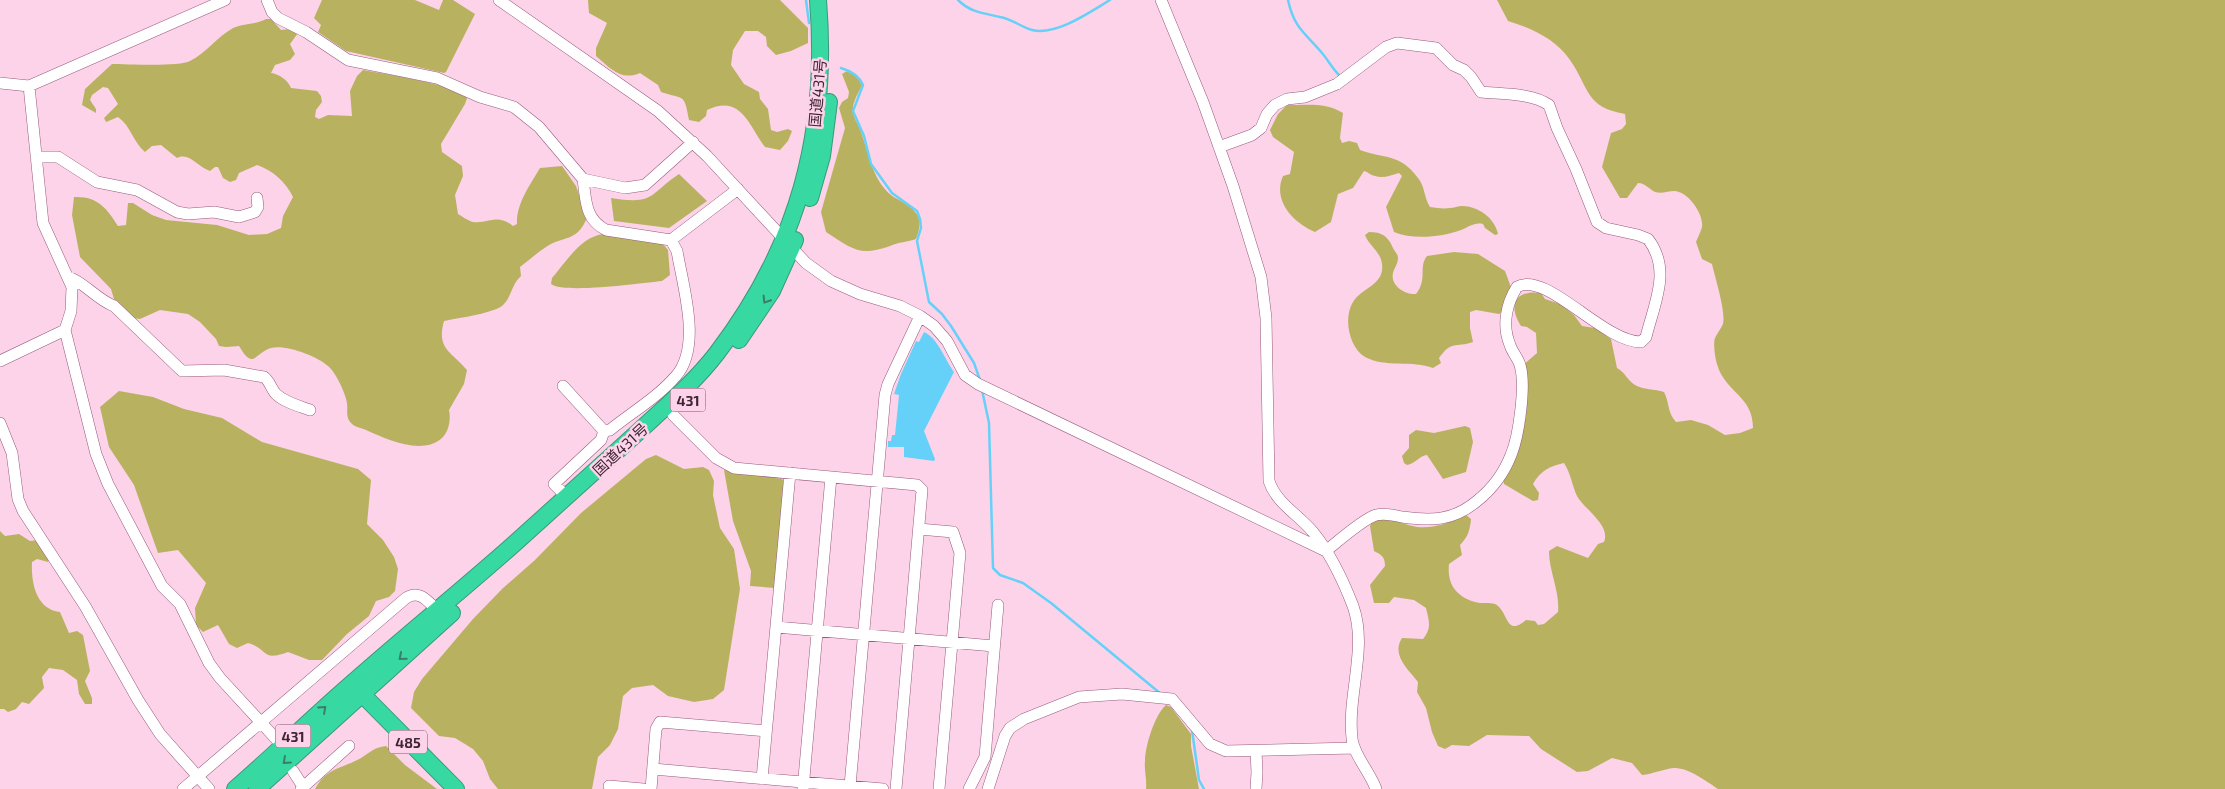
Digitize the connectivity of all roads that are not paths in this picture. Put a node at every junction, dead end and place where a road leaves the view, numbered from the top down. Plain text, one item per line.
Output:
1 (225, 0) edge
2 (267, 0) edge
3 (499, 0) edge
4 (818, 0) edge
5 (829, 0) edge
6 (1161, 0) edge
7 (0, 83) edge
8 (29, 86) junction
9 (693, 142) junction
10 (1219, 147) junction
11 (36, 157) junction
12 (584, 179) junction
13 (738, 189) junction
14 (257, 198) dead end
15 (671, 240) junction
16 (788, 244) junction
17 (68, 277) junction
18 (920, 316) junction
19 (65, 330) junction
20 (0, 361) edge
21 (563, 386) dead end
22 (310, 410) dead end
23 (673, 415) junction
24 (0, 423) edge
25 (604, 431) junction
26 (790, 473) junction
27 (831, 477) junction
28 (877, 480) junction
29 (567, 498) junction
30 (919, 529) junction
31 (1326, 551) junction
32 (998, 605) dead end
33 (438, 611) junction
34 (776, 627) junction
35 (816, 631) junction
36 (864, 635) junction
37 (910, 638) junction
38 (952, 642) junction
39 (994, 646) junction
40 (357, 688) junction
41 (261, 722) junction
42 (766, 731) junction
43 (277, 740) dead end
44 (349, 746) dead end
45 (1354, 748) junction
46 (1256, 751) junction
47 (653, 769) junction
48 (293, 771) dead end
49 (199, 777) junction
50 (762, 778) junction
51 (609, 786) dead end
52 (804, 786) edge
53 (850, 786) junction
54 (302, 787) edge
55 (183, 789) edge
56 (209, 789) edge
57 (235, 789) edge
58 (257, 789) edge
59 (456, 789) edge
60 (643, 789) edge
61 (651, 789) edge
62 (883, 789) edge
63 (896, 789) edge
64 (939, 789) edge
65 (969, 789) edge
66 (988, 789) edge
67 (1256, 789) edge
68 (1376, 789) edge

1 - 8 street
2 - 12 street
3 - 9 street
4 - 16 highway, 国道431号 / 431
5 - 16 highway, 国道431号 / 431
6 - 10 street
7 - 8 street
8 - 11 street
9 - 12 street
9 - 13 street
10 - 31 street
10 - 31 street
11 - 14 street
11 - 17 street
12 - 15 street
13 - 15 street
13 - 16 street
15 - 25 street
16 - 18 street
16 -> 23 highway, 国道431号 / 431
16 - 29 highway, 国道431号 / 431
17 - 19 street
17 - 22 street
18 - 28 street
18 - 31 street
19 - 20 street
19 - 41 street
21 - 25 street
23 - 26 street
23 -> 40 highway, 国道431号 / 431
24 - 49 street
25 - 29 street
26 - 27 street
26 - 34 street
27 - 28 street
27 - 35 street
28 - 30 street
28 - 36 street
29 - 33 highway, 国道431号 / 431
30 - 37 street
30 - 38 street
31 - 45 street
32 - 39 street
33 - 40 highway, 国道431号 / 431
33 - 41 street
34 - 35 street
34 - 42 street
35 - 36 street
35 - 52 street
36 - 37 street
36 - 53 street
37 - 38 street
37 - 63 street
38 - 39 street
38 - 64 street
39 - 65 street
57 -> 40 highway, 国道431号 / 431
40 -> 58 highway, 国道431号 / 431
40 - 59 highway, 485
41 - 43 street
41 - 49 street
42 - 47 street
42 - 50 street
44 - 54 street
45 - 46 street
45 - 68 street
46 - 66 street
46 - 67 street
47 - 50 street
47 - 61 street
48 - 54 street
49 - 55 street
49 - 56 street
50 - 52 street
51 - 60 street
52 - 53 street
53 - 62 street

